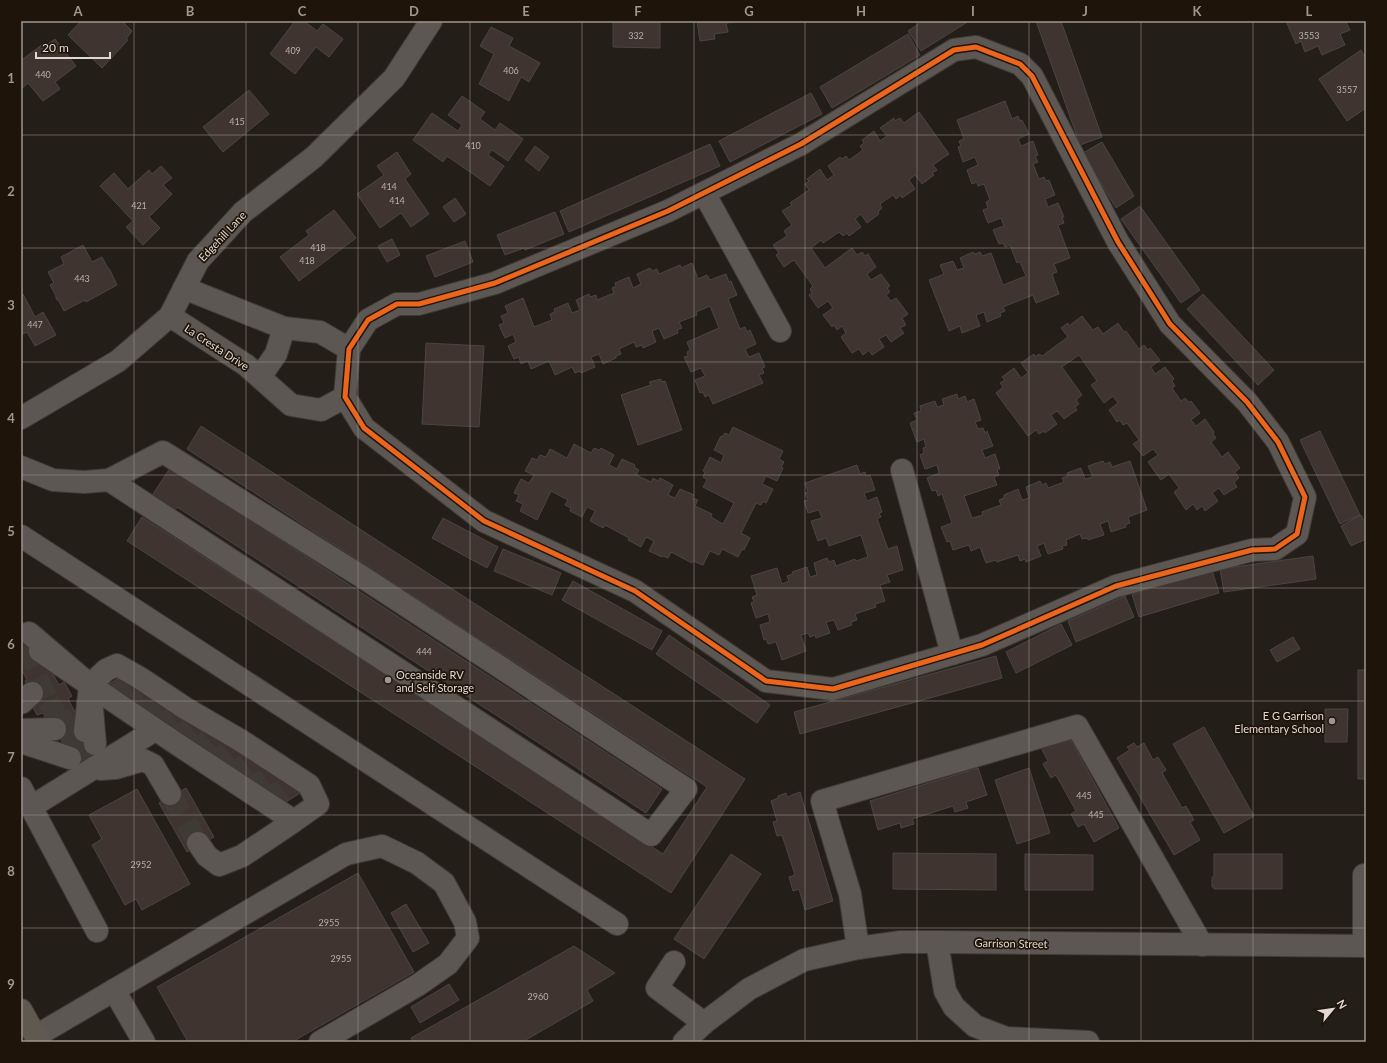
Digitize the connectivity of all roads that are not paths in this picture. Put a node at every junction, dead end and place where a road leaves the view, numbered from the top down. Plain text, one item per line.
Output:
1 (431, 21) edge
2 (704, 193) junction
3 (184, 288) junction
4 (170, 316) junction
5 (284, 328) junction
6 (780, 331) dead end
7 (349, 349) junction
8 (260, 377) junction
9 (345, 397) junction
10 (21, 418) edge
11 (21, 467) edge
12 (902, 470) dead end
13 (109, 480) junction
14 (21, 536) edge
15 (29, 633) dead end
16 (952, 654) junction
17 (90, 684) junction
18 (21, 722) edge
19 (21, 730) edge
20 (155, 730) junction
21 (21, 736) edge
22 (58, 736) junction
23 (21, 742) edge
24 (90, 770) junction
25 (170, 794) tunnel mouth
26 (26, 797) edge
27 (294, 821) junction
28 (198, 843) tunnel mouth
29 (1366, 875) edge
30 (617, 924) dead end
31 (97, 931) dead end
32 (937, 942) junction
33 (1202, 945) junction
34 (1365, 946) edge
35 (858, 948) junction
36 (674, 962) dead end
37 (114, 990) junction
38 (21, 1010) edge
39 (704, 1023) junction
40 (37, 1039) edge
41 (144, 1042) edge
42 (320, 1042) edge
43 (684, 1042) edge
44 (1088, 1042) edge

1 - 3 street, Edgehill Lane
2 - 6 street
2 - 7 street
2 - 16 street
3 - 4 street, Edgehill Lane
3 - 5 street
4 - 8 street, La Cresta Drive
4 - 10 street, Edgehill Lane
5 - 7 street
5 - 8 street
7 - 9 street
8 - 9 street, La Cresta Drive
9 - 16 street
11 - 13 street
12 - 16 street
13 - 13 street
14 - 30 street
15 - 17 street
17 - 17 street
17 - 17 street
17 - 20 street
17 - 27 street
18 - 22 street
19 - 22 street
20 - 24 street
20 - 27 street
21 - 22 street
22 - 23 street
24 - 25 street
24 - 26 street
26 - 31 street
27 - 28 street
29 - 34 street
32 - 33 street, Garrison Street
32 - 35 street, Garrison Street
32 - 44 street
33 - 34 street, Garrison Street
33 - 35 street
35 - 39 street, Garrison Street
36 - 39 street
37 - 40 street
37 - 41 street
37 - 42 street
38 - 40 main road
39 - 43 street, Garrison Street

